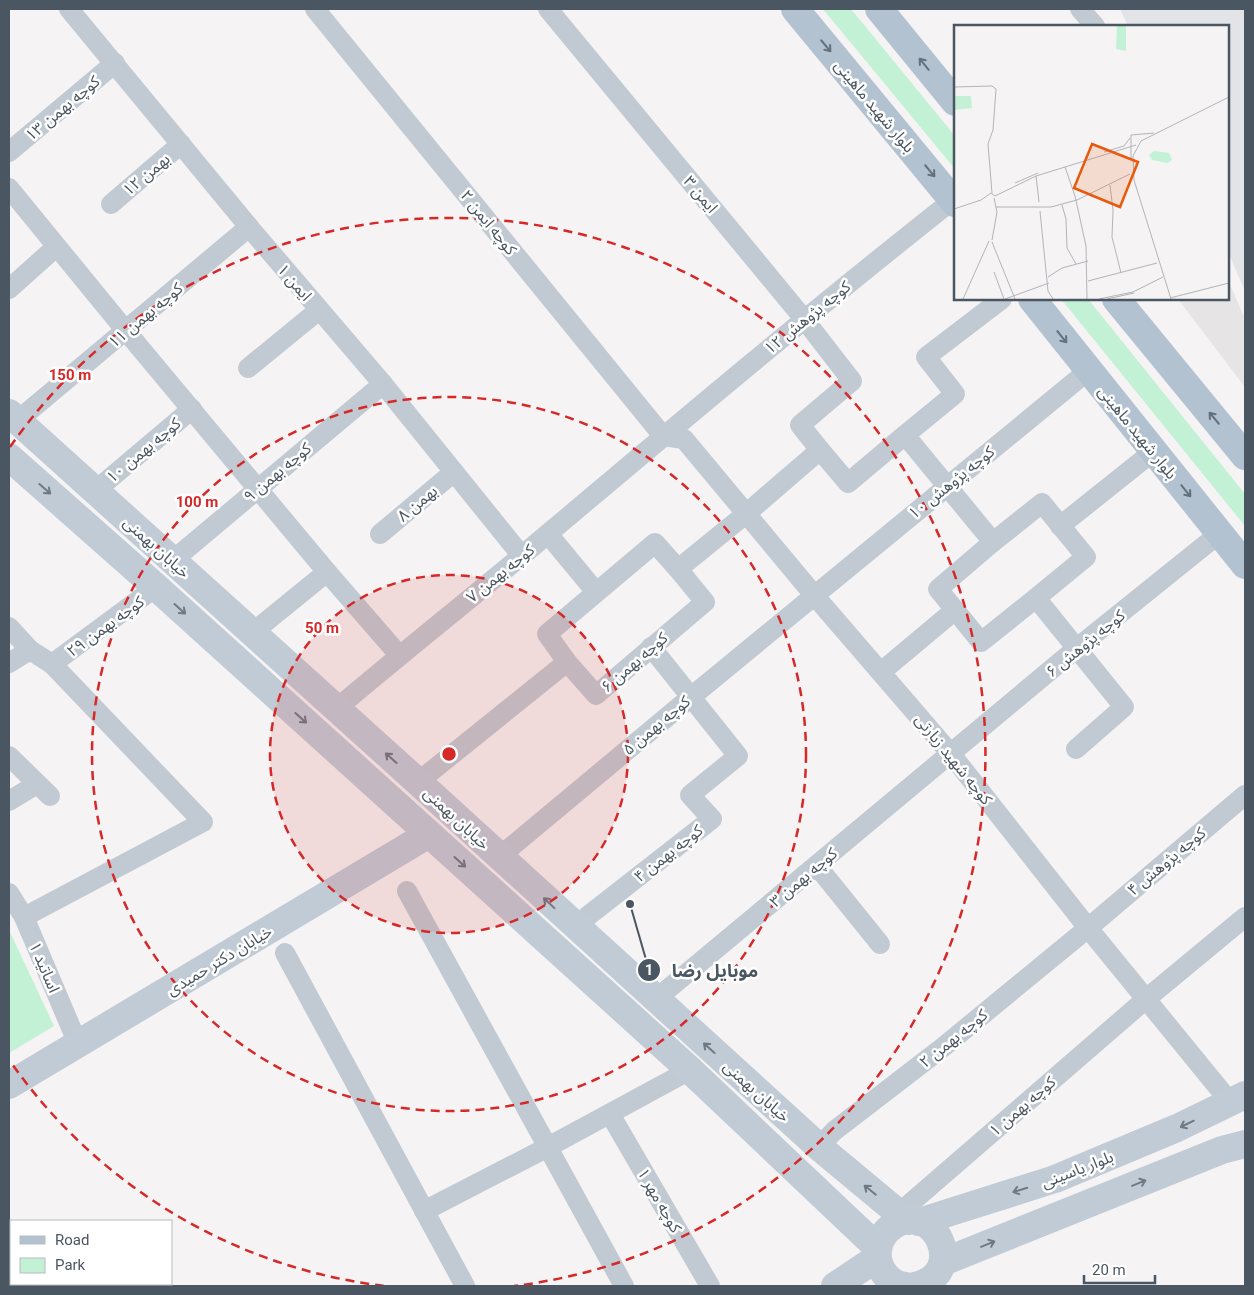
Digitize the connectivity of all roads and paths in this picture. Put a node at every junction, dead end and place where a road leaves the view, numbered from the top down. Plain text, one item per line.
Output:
1 (69, 9) edge
2 (315, 9) edge
3 (548, 9) edge
4 (795, 9) edge
5 (1080, 9) edge
6 (881, 10) edge
7 (1094, 25) edge
8 (115, 63) junction
9 (954, 101) edge
10 (181, 144) junction
11 (9, 152) edge
12 (9, 188) edge
13 (954, 201) edge
14 (111, 204) dead end
15 (249, 228) junction
16 (56, 247) junction
17 (9, 289) edge
18 (1001, 300) edge
19 (1033, 300) edge
20 (1117, 300) edge
21 (319, 310) junction
22 (804, 319) junction
23 (126, 331) junction
24 (248, 368) dead end
25 (1089, 370) junction
26 (383, 384) junction
27 (192, 409) junction
28 (13, 417) edge
29 (905, 435) junction
30 (663, 436) junction
31 (820, 450) junction
32 (1154, 451) junction
33 (1245, 456) edge
34 (9, 457) edge
35 (454, 472) junction
36 (946, 486) junction
37 (258, 488) junction
38 (95, 491) junction
39 (746, 513) junction
40 (1060, 526) junction
41 (1220, 533) junction
42 (380, 534) dead end
43 (548, 534) junction
44 (993, 542) junction
45 (521, 555) junction
46 (172, 561) junction
47 (1245, 565) edge
48 (678, 569) junction
49 (327, 572) junction
50 (156, 587) junction
51 (596, 592) junction
52 (814, 595) junction
53 (1036, 598) junction
54 (956, 610) junction
55 (9, 627) edge
56 (252, 633) junction
57 (651, 647) junction
58 (1078, 648) junction
59 (30, 650) junction
60 (399, 655) junction
61 (9, 662) edge
62 (567, 662) junction
63 (52, 664) junction
64 (880, 672) junction
65 (691, 696) junction
66 (336, 708) junction
67 (1076, 749) dead end
68 (951, 754) junction
69 (9, 756) edge
70 (418, 782) junction
71 (1245, 796) edge
72 (9, 801) edge
73 (429, 834) junction
74 (500, 857) junction
75 (817, 866) junction
76 (407, 891) dead end
77 (9, 893) edge
78 (1245, 917) edge
79 (24, 918) junction
80 (575, 926) junction
81 (1088, 928) junction
82 (880, 944) dead end
83 (285, 954) dead end
84 (656, 999) junction
85 (1146, 999) junction
86 (78, 1044) junction
87 (690, 1070) junction
88 (9, 1085) edge
89 (1238, 1099) edge
90 (610, 1114) junction
91 (1245, 1144) edge
92 (548, 1147) junction
93 (818, 1147) junction
94 (424, 1211) junction
95 (908, 1218) junction
96 (878, 1253) junction
97 (942, 1262) junction
98 (464, 1286) edge
99 (624, 1286) edge
100 (710, 1286) edge
101 (835, 1286) edge
102 (903, 1286) edge
103 (915, 1286) edge

1 - 8 street, ایمن ۱
2 - 30 street, کوچه ایمن ۲
3 - 22 street, ایمن ۳
4 -> 13 main road, بلوار شهید ماهینی
5 - 7 street
9 -> 6 main road
8 - 10 street, ایمن ۱
8 - 11 street, کوچه بهمن ۱۳
10 - 14 street, بهمن ۱۲
10 - 15 street, ایمن ۱
12 - 16 street
13 - 22 street, کوچه پژوهش ۱۲
15 - 21 street, ایمن ۱
15 - 23 street, کوچه بهمن ۱۱
16 - 17 street
16 - 23 street
18 - 29 street
19 -> 25 main road, بلوار شهید ماهینی
33 -> 20 main road
21 - 24 street
21 - 26 street, ایمن ۱
22 - 30 street, کوچه پژوهش ۱۲
22 - 31 street, ایمن ۳
23 - 27 street
23 - 28 street, کوچه بهمن ۱۱
25 - 32 main road, بلوار شهید ماهینی
25 - 36 street, کوچه پژوهش ۱۰
26 - 35 street, ایمن ۱
26 - 37 street, کوچه بهمن ۹
27 - 37 street
27 - 38 street, کوچه بهمن ۱۰
28 - 38 street, خیابان بهمنی
29 - 31 street
29 - 36 street
30 - 39 street, کوچه شهید زیارتی
30 - 43 street, کوچه بهمن ۷
31 - 39 street
32 - 40 street
32 -> 41 main road, بلوار شهید ماهینی
34 -> 50 street, خیابان بهمنی
35 - 42 street, بهمن ۸
35 - 45 street, ایمن ۱
36 - 44 street
36 - 52 street, کوچه پژوهش ۱۰
37 - 46 street, کوچه بهمن ۹
37 - 49 street
38 - 46 street, خیابان بهمنی
39 - 48 street
39 - 52 street, کوچه شهید زیارتی
40 - 44 street
40 - 53 street
41 - 47 main road, بلوار شهید ماهینی
41 - 58 street, کوچه پژوهش ۶
43 - 45 street, کوچه بهمن ۷
43 - 51 street
44 - 54 street
45 - 60 street, کوچه بهمن ۷
46 - 56 street, خیابان بهمنی
48 - 51 street
48 - 57 street, کوچه بهمن ۶
49 - 56 street
49 - 60 street
50 - 63 street, کوچه بهمن ۲۹
50 -> 73 street, خیابان بهمنی
51 - 62 street
52 - 64 street, کوچه شهید زیارتی
52 - 65 street, کوچه بهمن ۵
53 - 54 street
53 - 58 street
54 - 64 street
55 - 59 street
56 - 66 street, خیابان بهمنی
57 - 62 street, کوچه بهمن ۶
57 - 65 street
58 - 67 street
58 - 68 street, کوچه پژوهش ۶
59 - 61 street
59 - 63 street
60 - 66 street, کوچه بهمن ۷
62 - 70 street
63 - 79 street
64 - 68 street, کوچه شهید زیارتی
65 - 74 street, کوچه بهمن ۵
65 - 80 street, کوچه بهمن ۴
70 -> 66 street, خیابان بهمنی
68 - 75 street, کوچه بهمن ۳
68 - 81 street, کوچه شهید زیارتی
69 - 72 street
70 - 74 street, خیابان بهمنی
71 - 81 street, کوچه پژوهش ۴
73 - 86 street, خیابان دکتر حمیدی
73 -> 87 street, خیابان بهمنی
80 -> 74 street, خیابان بهمنی
75 - 82 street
75 - 84 street, کوچه بهمن ۳
76 - 92 street
77 - 79 street, اساتید ۱
78 - 85 street, کوچه بهمن ۱
79 - 86 street, اساتید ۱
80 - 84 street, خیابان بهمنی
81 - 85 street, کوچه شهید زیارتی
81 - 93 street, کوچه بهمن ۲
83 - 94 street
93 -> 84 street, خیابان بهمنی
85 - 89 street, کوچه شهید زیارتی
85 - 95 street, کوچه بهمن ۱
86 - 88 street, خیابان دکتر حمیدی
87 - 90 street
87 - 96 street, خیابان بهمنی
89 -> 95 street, بلوار یاسینی
90 - 92 street
90 - 100 street, کوچه مهر ۱
97 -> 91 street
92 - 94 street
92 - 99 street
95 -> 93 street, خیابان بهمنی
94 - 98 street
95 - 96 street, بلوار یاسینی
95 - 97 street, خیابان بهمنی
96 - 101 street
96 - 102 street, خیابان بهمنی
97 - 103 street

